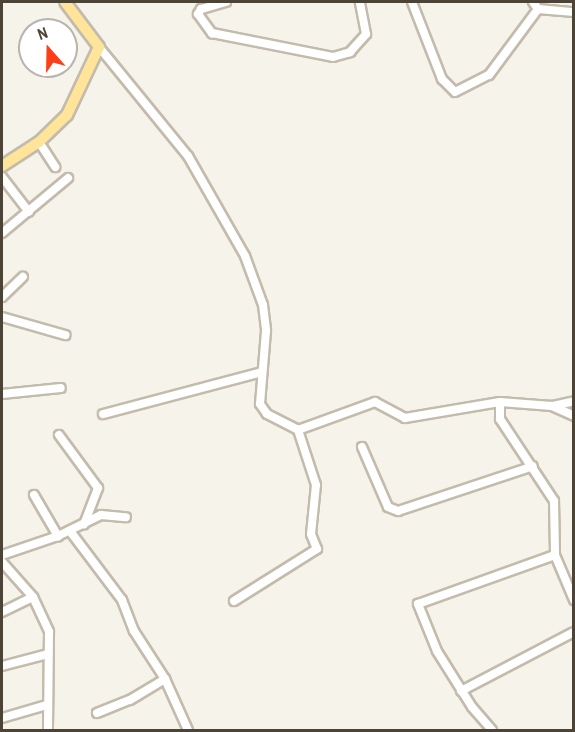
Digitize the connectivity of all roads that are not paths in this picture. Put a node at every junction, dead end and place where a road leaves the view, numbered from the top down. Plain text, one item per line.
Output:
1 (65, 2) edge
2 (225, 2) edge
3 (360, 2) edge
4 (412, 2) edge
5 (536, 5) edge
6 (573, 12) edge
7 (99, 47) junction
8 (39, 142) junction
9 (2, 166) edge
10 (55, 167) dead end
11 (2, 177) edge
12 (68, 178) dead end
13 (29, 212) junction
14 (2, 233) edge
15 (23, 277) dead end
16 (2, 297) edge
17 (2, 317) edge
18 (65, 335) dead end
19 (262, 372) junction
20 (61, 388) dead end
21 (2, 394) edge
22 (573, 401) edge
23 (500, 402) junction
24 (552, 406) junction
25 (103, 414) dead end
26 (573, 416) edge
27 (298, 430) junction
28 (59, 435) dead end
29 (362, 447) dead end
30 (533, 466) junction
31 (34, 495) dead end
32 (126, 517) dead end
33 (84, 524) junction
34 (69, 531) junction
35 (58, 536) junction
36 (2, 555) edge
37 (555, 555) junction
38 (2, 562) edge
39 (33, 597) junction
40 (573, 600) edge
41 (234, 601) dead end
42 (2, 612) edge
43 (573, 632) edge
44 (48, 654) junction
45 (2, 666) edge
46 (165, 679) junction
47 (461, 691) junction
48 (47, 705) junction
49 (98, 713) dead end
50 (2, 718) edge
51 (48, 730) edge
52 (188, 730) edge
53 (492, 730) edge

1 - 7 main road
2 - 3 street
4 - 5 street
5 - 6 street
7 - 8 main road
7 - 19 street
8 - 9 main road
8 - 10 street
11 - 13 street
12 - 13 street
13 - 14 street
15 - 16 street
17 - 18 street
19 - 25 street
19 - 27 street
20 - 21 street
22 - 24 street
23 - 24 street
23 - 27 street
23 - 30 street
24 - 26 street
27 - 41 street
28 - 33 street
29 - 30 street
30 - 37 street
31 - 35 street
32 - 33 street
33 - 34 street
34 - 35 street
34 - 46 street
35 - 36 street
37 - 40 street
37 - 47 street
38 - 39 street
39 - 42 street
39 - 44 street
43 - 47 street
44 - 45 street
44 - 48 street
46 - 49 street
46 - 52 street
47 - 53 street
48 - 50 street
48 - 51 street

